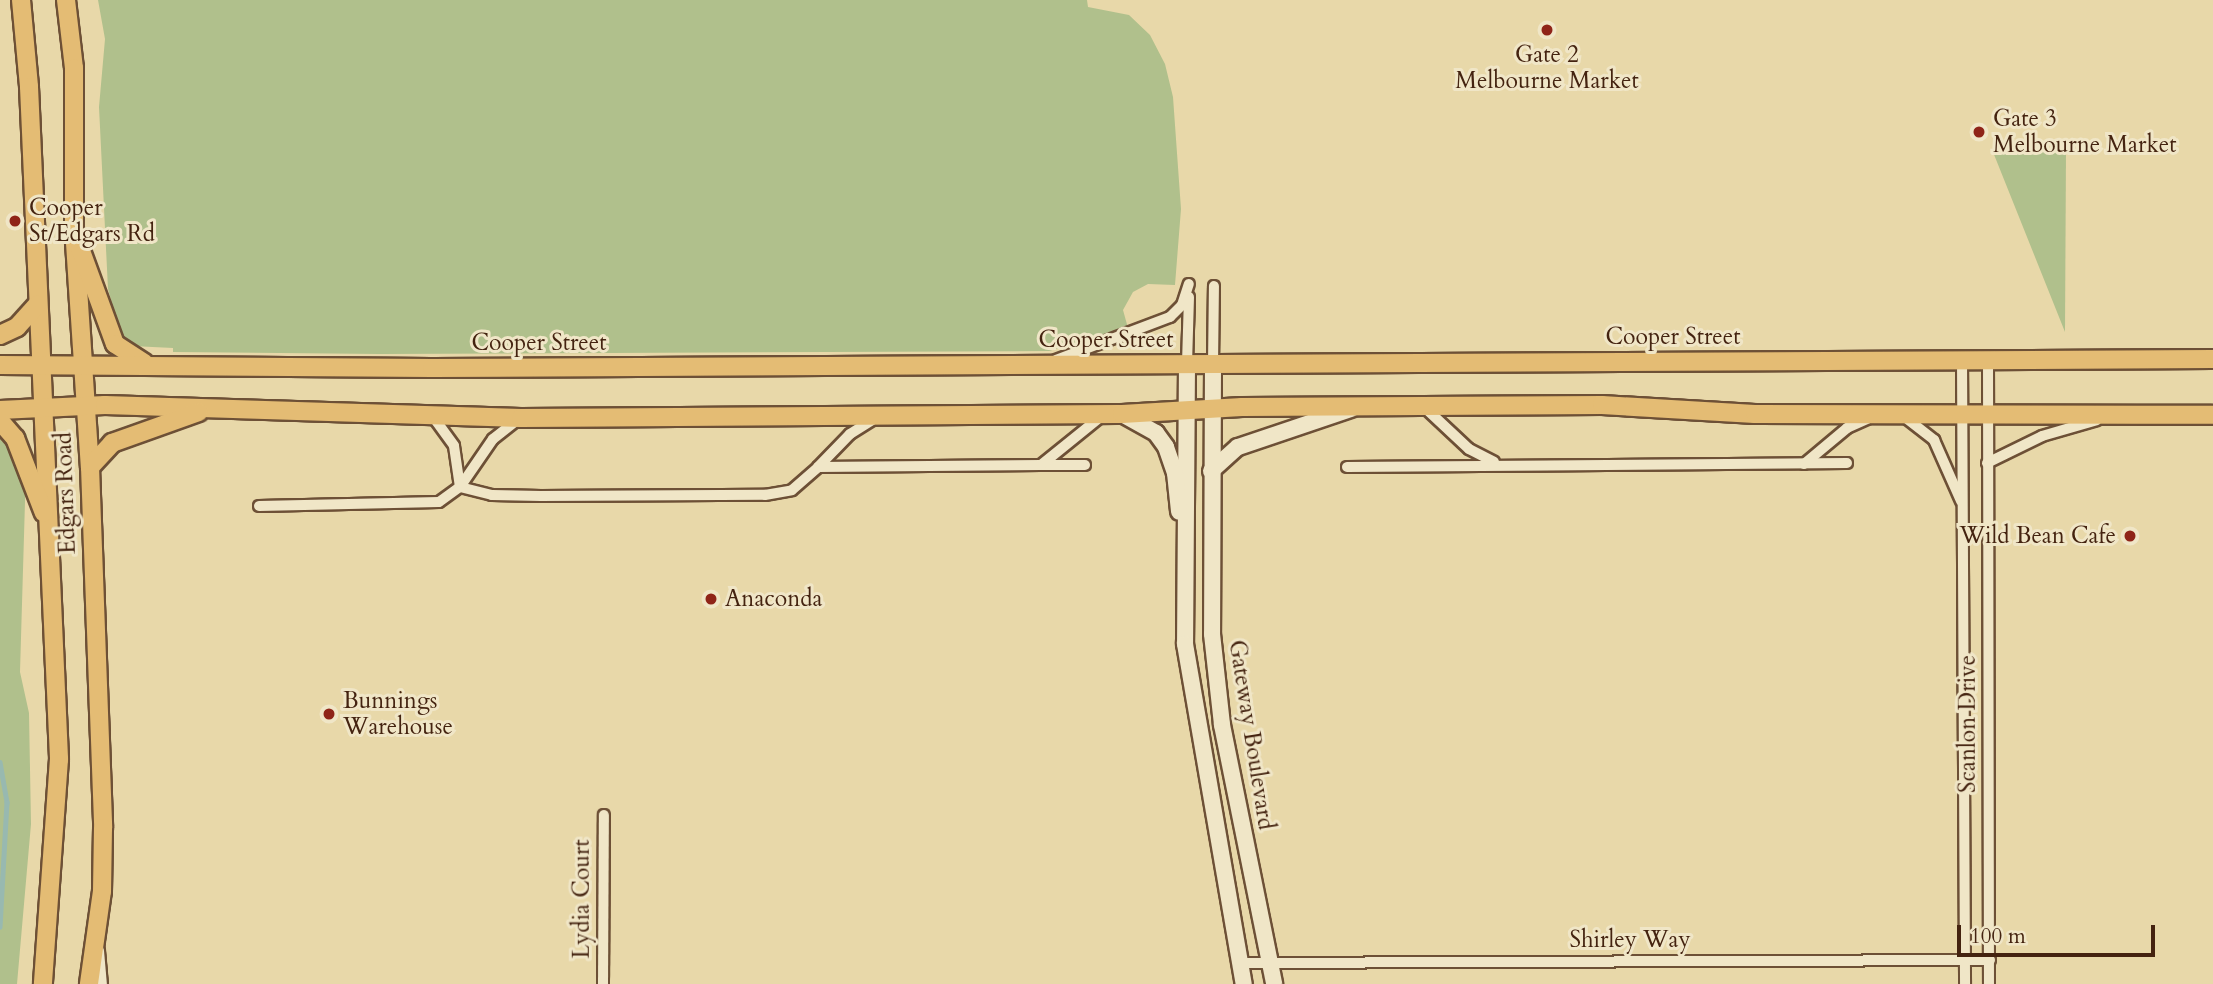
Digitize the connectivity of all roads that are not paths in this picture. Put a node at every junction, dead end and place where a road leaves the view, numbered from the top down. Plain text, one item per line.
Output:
1 (20, 0) edge
2 (66, 0) edge
3 (74, 228) junction
4 (1214, 286) dead end
5 (37, 305) junction
6 (0, 335) edge
7 (1962, 359) junction
8 (1988, 359) junction
9 (2213, 359) edge
10 (81, 364) junction
11 (146, 364) junction
12 (1187, 364) junction
13 (1213, 364) junction
14 (0, 365) edge
15 (1035, 365) junction
16 (39, 367) junction
17 (1364, 405) junction
18 (1422, 405) junction
19 (87, 407) junction
20 (209, 408) junction
21 (1211, 408) junction
22 (0, 410) edge
23 (42, 411) junction
24 (1187, 412) junction
25 (881, 414) junction
26 (1104, 414) junction
27 (1122, 414) junction
28 (1878, 415) junction
29 (1901, 415) junction
30 (1963, 415) junction
31 (1987, 415) junction
32 (2116, 415) junction
33 (2213, 415) edge
34 (435, 418) junction
35 (521, 418) junction
36 (0, 421) edge
37 (1987, 463) junction
38 (1503, 464) junction
39 (1804, 464) junction
40 (1847, 464) dead end
41 (1041, 465) junction
42 (1085, 465) dead end
43 (90, 467) junction
44 (818, 467) junction
45 (1347, 467) dead end
46 (1211, 471) junction
47 (460, 487) junction
48 (258, 506) dead end
49 (1964, 507) junction
50 (48, 522) junction
51 (1183, 542) junction
52 (1222, 725) junction
53 (1197, 732) junction
54 (604, 815) dead end
55 (97, 934) junction
56 (1965, 960) junction
57 (1990, 960) junction
58 (1270, 961) junction
59 (1241, 963) junction
60 (43, 984) edge
61 (89, 984) edge
62 (102, 984) edge
63 (603, 984) edge
64 (1244, 984) edge
65 (1275, 984) edge
66 (1965, 984) edge
67 (1989, 984) edge

1 - 5 main road, Edgars Road
2 - 3 main road, Edgars Road
3 - 10 main road, Edgars Road
3 - 11 main road
4 - 13 street
5 - 6 main road
5 - 16 main road, Edgars Road
7 - 8 main road, Cooper Street
7 - 13 main road, Cooper Street
7 - 30 street, Scanlon Drive
8 - 9 main road, Cooper Street
8 - 31 street, Scanlon Drive
10 - 11 main road, Cooper Street
10 - 16 main road, Cooper Street
10 - 19 main road, Edgars Road
11 - 15 main road, Cooper Street
12 - 13 main road, Cooper Street
12 - 15 main road, Cooper Street
12 - 15 street
12 - 24 street
13 - 21 street, Gateway Boulevard
14 - 16 main road, Cooper Street
16 - 23 main road, Edgars Road
17 - 18 main road
17 - 21 main road
17 - 46 street
18 - 28 main road
18 - 38 street
19 - 20 main road
19 - 23 main road
19 - 43 main road, Edgars Road
20 - 34 main road
20 - 43 main road
21 - 24 main road
21 - 46 street, Gateway Boulevard
22 - 23 main road
23 - 50 main road, Edgars Road
24 - 27 main road
24 - 51 street
25 - 26 main road
25 - 35 main road
25 - 44 street
26 - 27 main road
26 - 41 street
27 - 51 street
28 - 29 main road
28 - 39 street
29 - 30 main road
29 - 49 street, Scanlon Drive
30 - 31 main road
30 - 49 street, Scanlon Drive
31 - 32 main road
31 - 37 street, Scanlon Drive
32 - 33 main road
32 - 37 street
34 - 35 main road
34 - 47 street
35 - 47 street
36 - 50 main road
37 - 57 street, Scanlon Drive
38 - 39 street
38 - 45 street
39 - 40 street
41 - 42 street
41 - 44 street
43 - 55 main road, Edgars Road
44 - 47 street
46 - 52 street, Gateway Boulevard
47 - 48 street
49 - 56 street, Scanlon Drive
50 - 60 main road, Edgars Road
51 - 53 street
52 - 53 street
52 - 58 street, Gateway Boulevard
53 - 59 street
54 - 63 street, Lydia Court
55 - 61 main road, Edgars Road
55 - 62 street
56 - 57 street, Shirley Way
56 - 58 street, Shirley Way
56 - 66 street, Scanlon Drive
57 - 67 street, Scanlon Drive
58 - 59 street, Shirley Way
58 - 65 street, Gateway Boulevard
59 - 64 street

